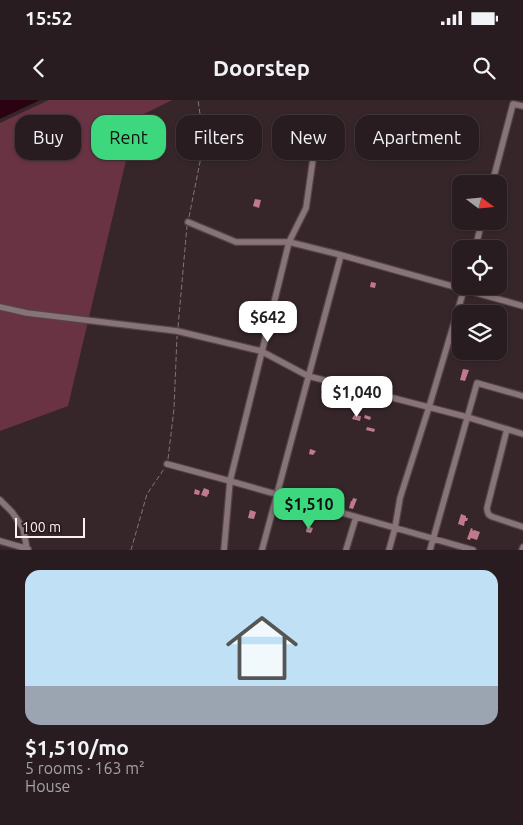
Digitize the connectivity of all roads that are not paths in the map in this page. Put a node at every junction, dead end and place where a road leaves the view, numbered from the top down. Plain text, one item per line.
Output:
1 (523, 106) edge
2 (313, 160) edge
3 (494, 175) edge
4 (188, 222) dead end
5 (289, 242) junction
6 (341, 255) junction
7 (452, 285) edge
8 (462, 295) edge
9 (487, 295) edge
10 (523, 306) edge
11 (0, 307) edge
12 (261, 351) junction
13 (308, 376) junction
14 (523, 394) edge
15 (429, 407) junction
16 (467, 418) junction
17 (508, 429) junction
18 (523, 434) edge
19 (167, 464) dead end
20 (230, 481) junction
21 (277, 495) junction
22 (0, 500) edge
23 (356, 517) junction
24 (523, 527) edge
25 (395, 528) junction
26 (433, 539) junction
27 (0, 541) edge
28 (28, 550) edge
29 (224, 550) edge
30 (262, 550) edge
31 (346, 550) edge
32 (389, 550) edge
33 (430, 550) edge
34 (473, 550) edge

1 - 3 street
2 - 5 street
4 - 5 street
5 - 6 street
5 - 12 street
6 - 7 street
6 - 13 street
8 - 15 street
9 - 10 street
11 - 12 street
12 - 13 street
12 - 20 street
13 - 15 street
13 - 21 street
14 - 16 street
15 - 16 street
15 - 25 street
16 - 17 street
16 - 26 street
17 - 18 street
17 - 24 street
19 - 20 street
20 - 21 street
20 - 29 street
21 - 23 street
21 - 30 street
22 - 28 street
23 - 25 street
23 - 31 street
25 - 26 street
25 - 32 street
26 - 33 street
26 - 34 street
27 - 28 street

